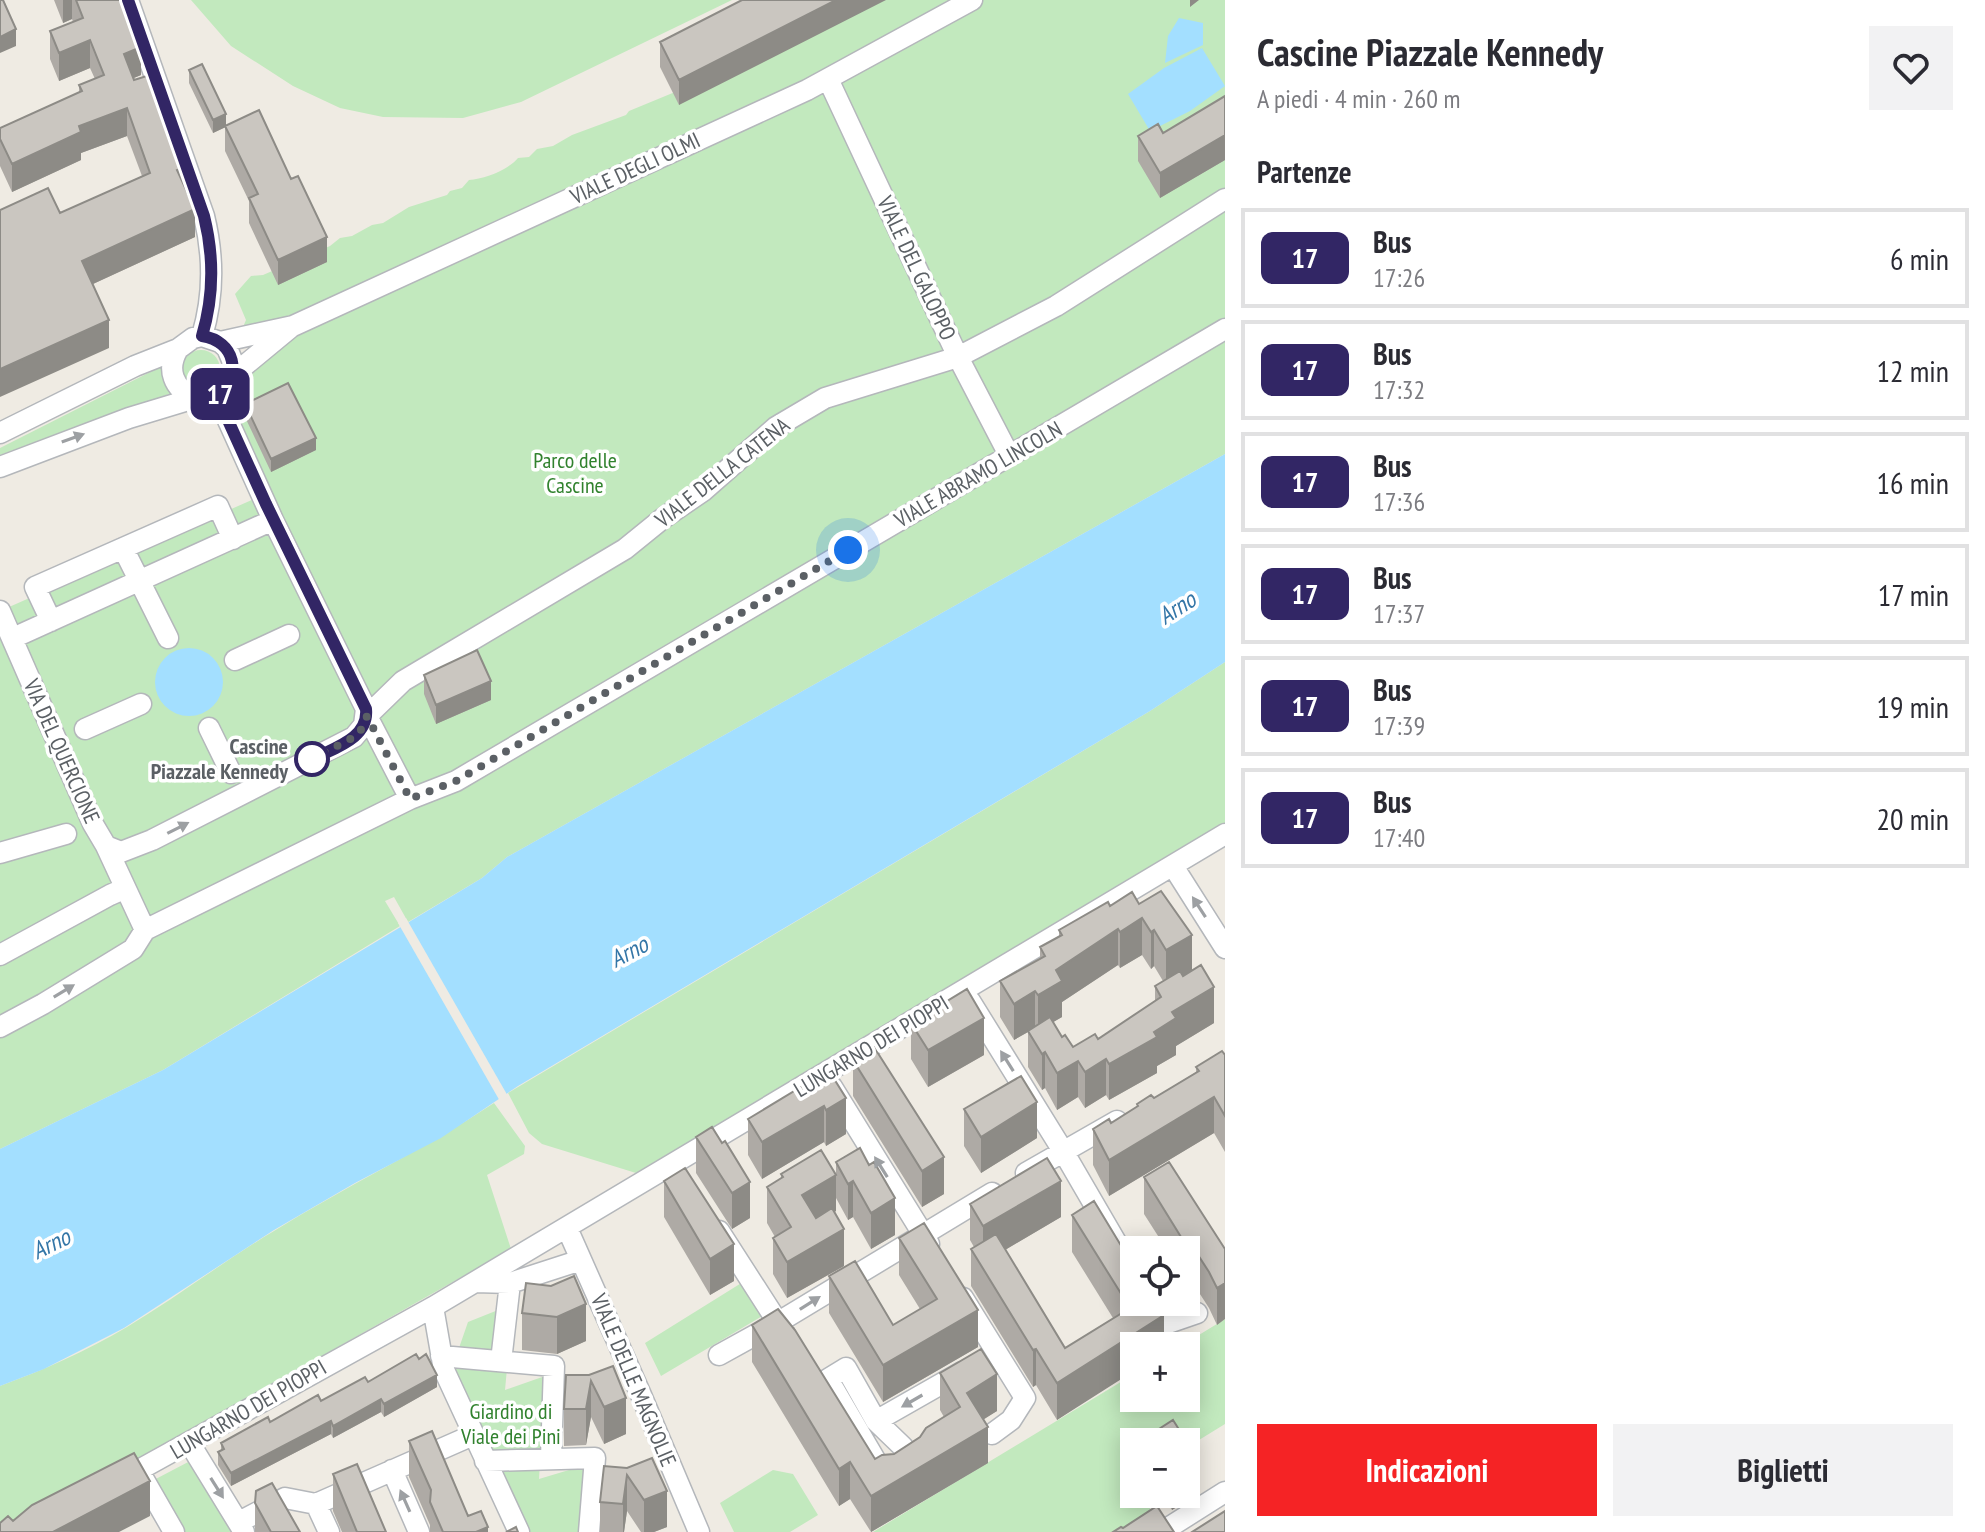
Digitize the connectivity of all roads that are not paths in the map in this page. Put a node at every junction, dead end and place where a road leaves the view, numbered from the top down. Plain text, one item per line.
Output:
1 (128, 0) edge
2 (972, 0) edge
3 (828, 79) junction
4 (1225, 199) edge
5 (293, 326) junction
6 (1225, 329) edge
7 (211, 339) junction
8 (178, 349) junction
9 (958, 357) junction
10 (233, 375) junction
11 (217, 396) junction
12 (195, 398) junction
13 (0, 433) edge
14 (1009, 455) junction
15 (0, 467) edge
16 (273, 520) junction
17 (233, 539) junction
18 (123, 548) junction
19 (141, 581) junction
20 (0, 611) edge
21 (51, 621) junction
22 (289, 635) dead end
23 (13, 638) junction
24 (168, 638) dead end
25 (235, 660) dead end
26 (141, 704) dead end
27 (365, 720) junction
28 (209, 728) dead end
29 (85, 729) dead end
30 (231, 773) dead end
31 (410, 799) junction
32 (66, 834) dead end
33 (1225, 834) edge
34 (106, 846) junction
35 (0, 853) edge
36 (1173, 866) junction
37 (119, 893) junction
38 (145, 930) junction
39 (1225, 948) edge
40 (0, 955) edge
41 (963, 990) junction
42 (0, 1027) edge
43 (824, 1074) junction
44 (1140, 1108) edge
45 (1063, 1151) junction
46 (708, 1214) edge
47 (567, 1228) junction
48 (922, 1233) junction
49 (1120, 1249) edge
50 (936, 1256) edge
51 (581, 1260) junction
52 (951, 1279) edge
53 (475, 1282) junction
54 (510, 1283) junction
55 (433, 1307) junction
56 (1160, 1316) edge
57 (1188, 1316) edge
58 (777, 1323) junction
59 (798, 1350) edge
60 (996, 1351) junction
61 (719, 1355) dead end
62 (441, 1356) junction
63 (501, 1361) junction
64 (876, 1421) junction
65 (992, 1434) dead end
66 (473, 1435) junction
67 (190, 1444) junction
68 (551, 1458) junction
69 (485, 1461) junction
70 (392, 1470) junction
71 (139, 1471) junction
72 (99, 1491) edge
73 (1225, 1492) edge
74 (316, 1504) junction
75 (241, 1527) edge
76 (1170, 1530) edge
77 (174, 1532) edge
78 (329, 1532) edge
79 (419, 1532) edge
80 (519, 1532) edge
81 (589, 1532) edge
82 (699, 1532) edge

1 - 7 street
2 - 3 street, VIALE DEGLI OLMI
3 - 5 street, VIALE DEGLI OLMI
3 - 9 street, VIALE DEL GALOPPO
4 - 9 street, VIALE DELLA CATENA
5 - 7 street, VIALE DEGLI OLMI
5 - 10 street, VIALE DEGLI OLMI
6 - 14 street, VIALE ABRAMO LINCOLN
7 - 8 street
7 - 10 street
8 - 12 street
8 - 13 street
9 - 14 street, VIALE DEL GALOPPO
9 - 27 street, VIALE DELLA CATENA
10 - 11 street
11 - 12 street
11 - 16 street
15 -> 12 street
14 - 31 street, VIALE ABRAMO LINCOLN
16 - 17 street
16 - 27 street
17 - 18 street
17 - 19 street
18 - 19 street
18 - 21 street
19 - 21 street
19 - 24 street
20 - 23 street, VIA DEL QUERCIONE
21 - 23 street
22 - 25 street
23 - 34 street, VIA DEL QUERCIONE
26 - 29 street
27 - 31 street
34 -> 27 street, VIALE DELLA CATENA
28 - 30 street
31 - 38 street, VIALE ABRAMO LINCOLN
32 - 35 street
33 - 36 street, LUNGARNO DEI PIOPPI
34 - 37 street, VIA DEL QUERCIONE
39 -> 36 street
36 - 41 street, LUNGARNO DEI PIOPPI
37 - 38 street, VIA DEL QUERCIONE
37 - 40 street
42 -> 38 street
41 - 43 street, LUNGARNO DEI PIOPPI
45 -> 41 street
43 - 47 street, LUNGARNO DEI PIOPPI
48 -> 43 street
44 - 45 street
45 - 48 street
45 - 49 street
46 - 58 street
47 - 51 street, VIALE DELLE MAGNOLIE
47 - 53 street, LUNGARNO DEI PIOPPI
48 - 50 street
58 -> 48 street
51 - 54 street
51 - 82 street, VIALE DELLE MAGNOLIE
52 - 60 street
53 - 54 street
53 - 55 street, LUNGARNO DEI PIOPPI
54 - 63 street
55 - 62 street
55 - 67 street, LUNGARNO DEI PIOPPI
56 - 57 street
58 - 59 street
58 - 61 street
60 -> 64 street
60 - 65 street
62 - 63 street
62 - 66 street
63 - 68 street
64 - 64 street
66 - 69 street
66 - 70 street
67 - 71 street, LUNGARNO DEI PIOPPI
67 -> 75 street
68 - 69 street
68 - 81 street
69 - 80 street
70 - 74 street
79 -> 70 street
71 - 72 street, LUNGARNO DEI PIOPPI
71 - 77 street
73 - 76 street
74 - 75 street
74 - 78 street

